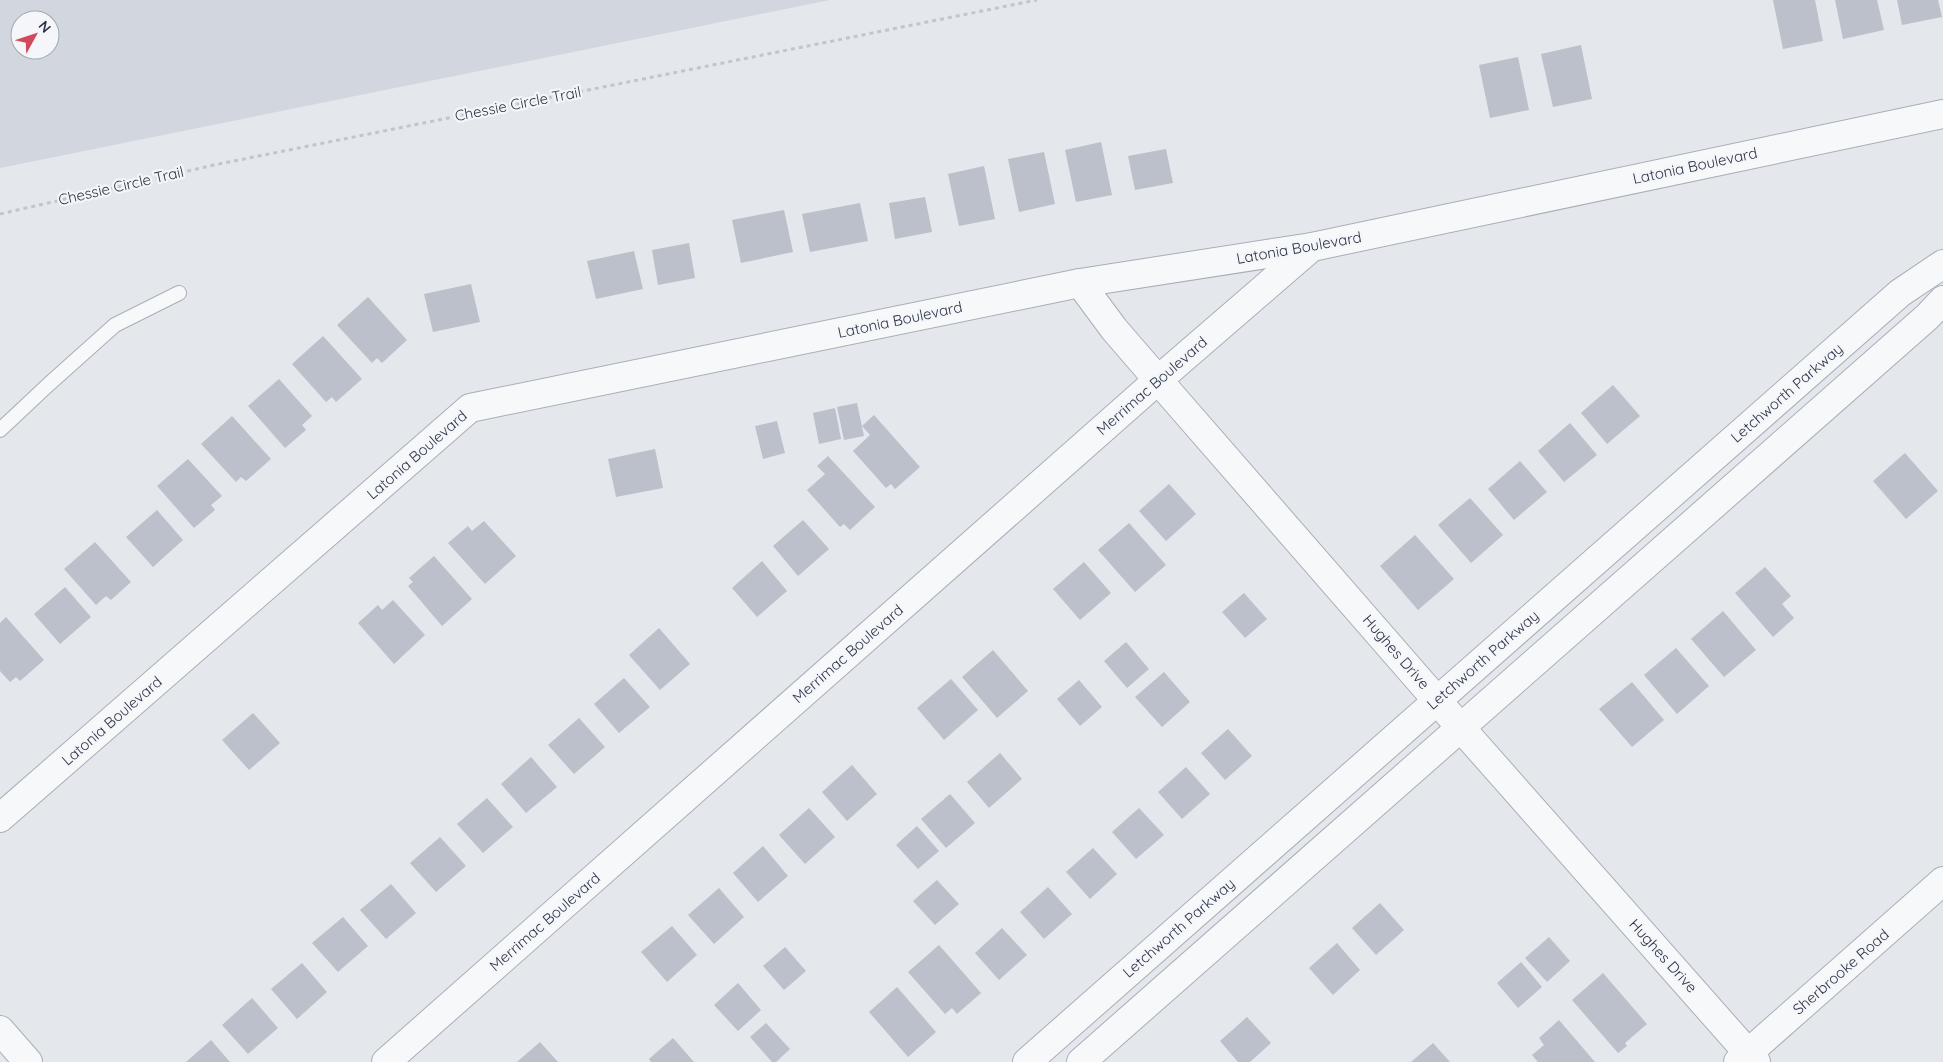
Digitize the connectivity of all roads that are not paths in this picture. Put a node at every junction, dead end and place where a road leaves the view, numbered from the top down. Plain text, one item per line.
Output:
1 (1943, 114) edge
2 (1312, 247) junction
3 (1943, 264) edge
4 (1080, 283) junction
5 (179, 292) dead end
6 (1943, 300) edge
7 (1158, 380) junction
8 (0, 430) edge
9 (1437, 701) junction
10 (1461, 728) junction
11 (0, 818) edge
12 (1943, 881) edge
13 (0, 1030) edge
14 (1747, 1059) edge
15 (28, 1062) edge
16 (386, 1062) edge
17 (1027, 1062) edge
18 (1081, 1062) edge

1 - 2 street, Latonia Boulevard
2 - 4 street, Latonia Boulevard
2 - 7 street, Merrimac Boulevard
3 - 9 street, Letchworth Parkway
4 - 7 street, Hughes Drive
4 - 11 street, Latonia Boulevard
5 - 8 lane
6 - 10 street
7 - 9 street, Hughes Drive
7 - 16 street, Merrimac Boulevard
9 - 10 street, Hughes Drive
9 - 17 street, Letchworth Parkway
10 - 14 street, Hughes Drive
10 - 18 street
12 - 14 street, Sherbrooke Road
13 - 15 street

